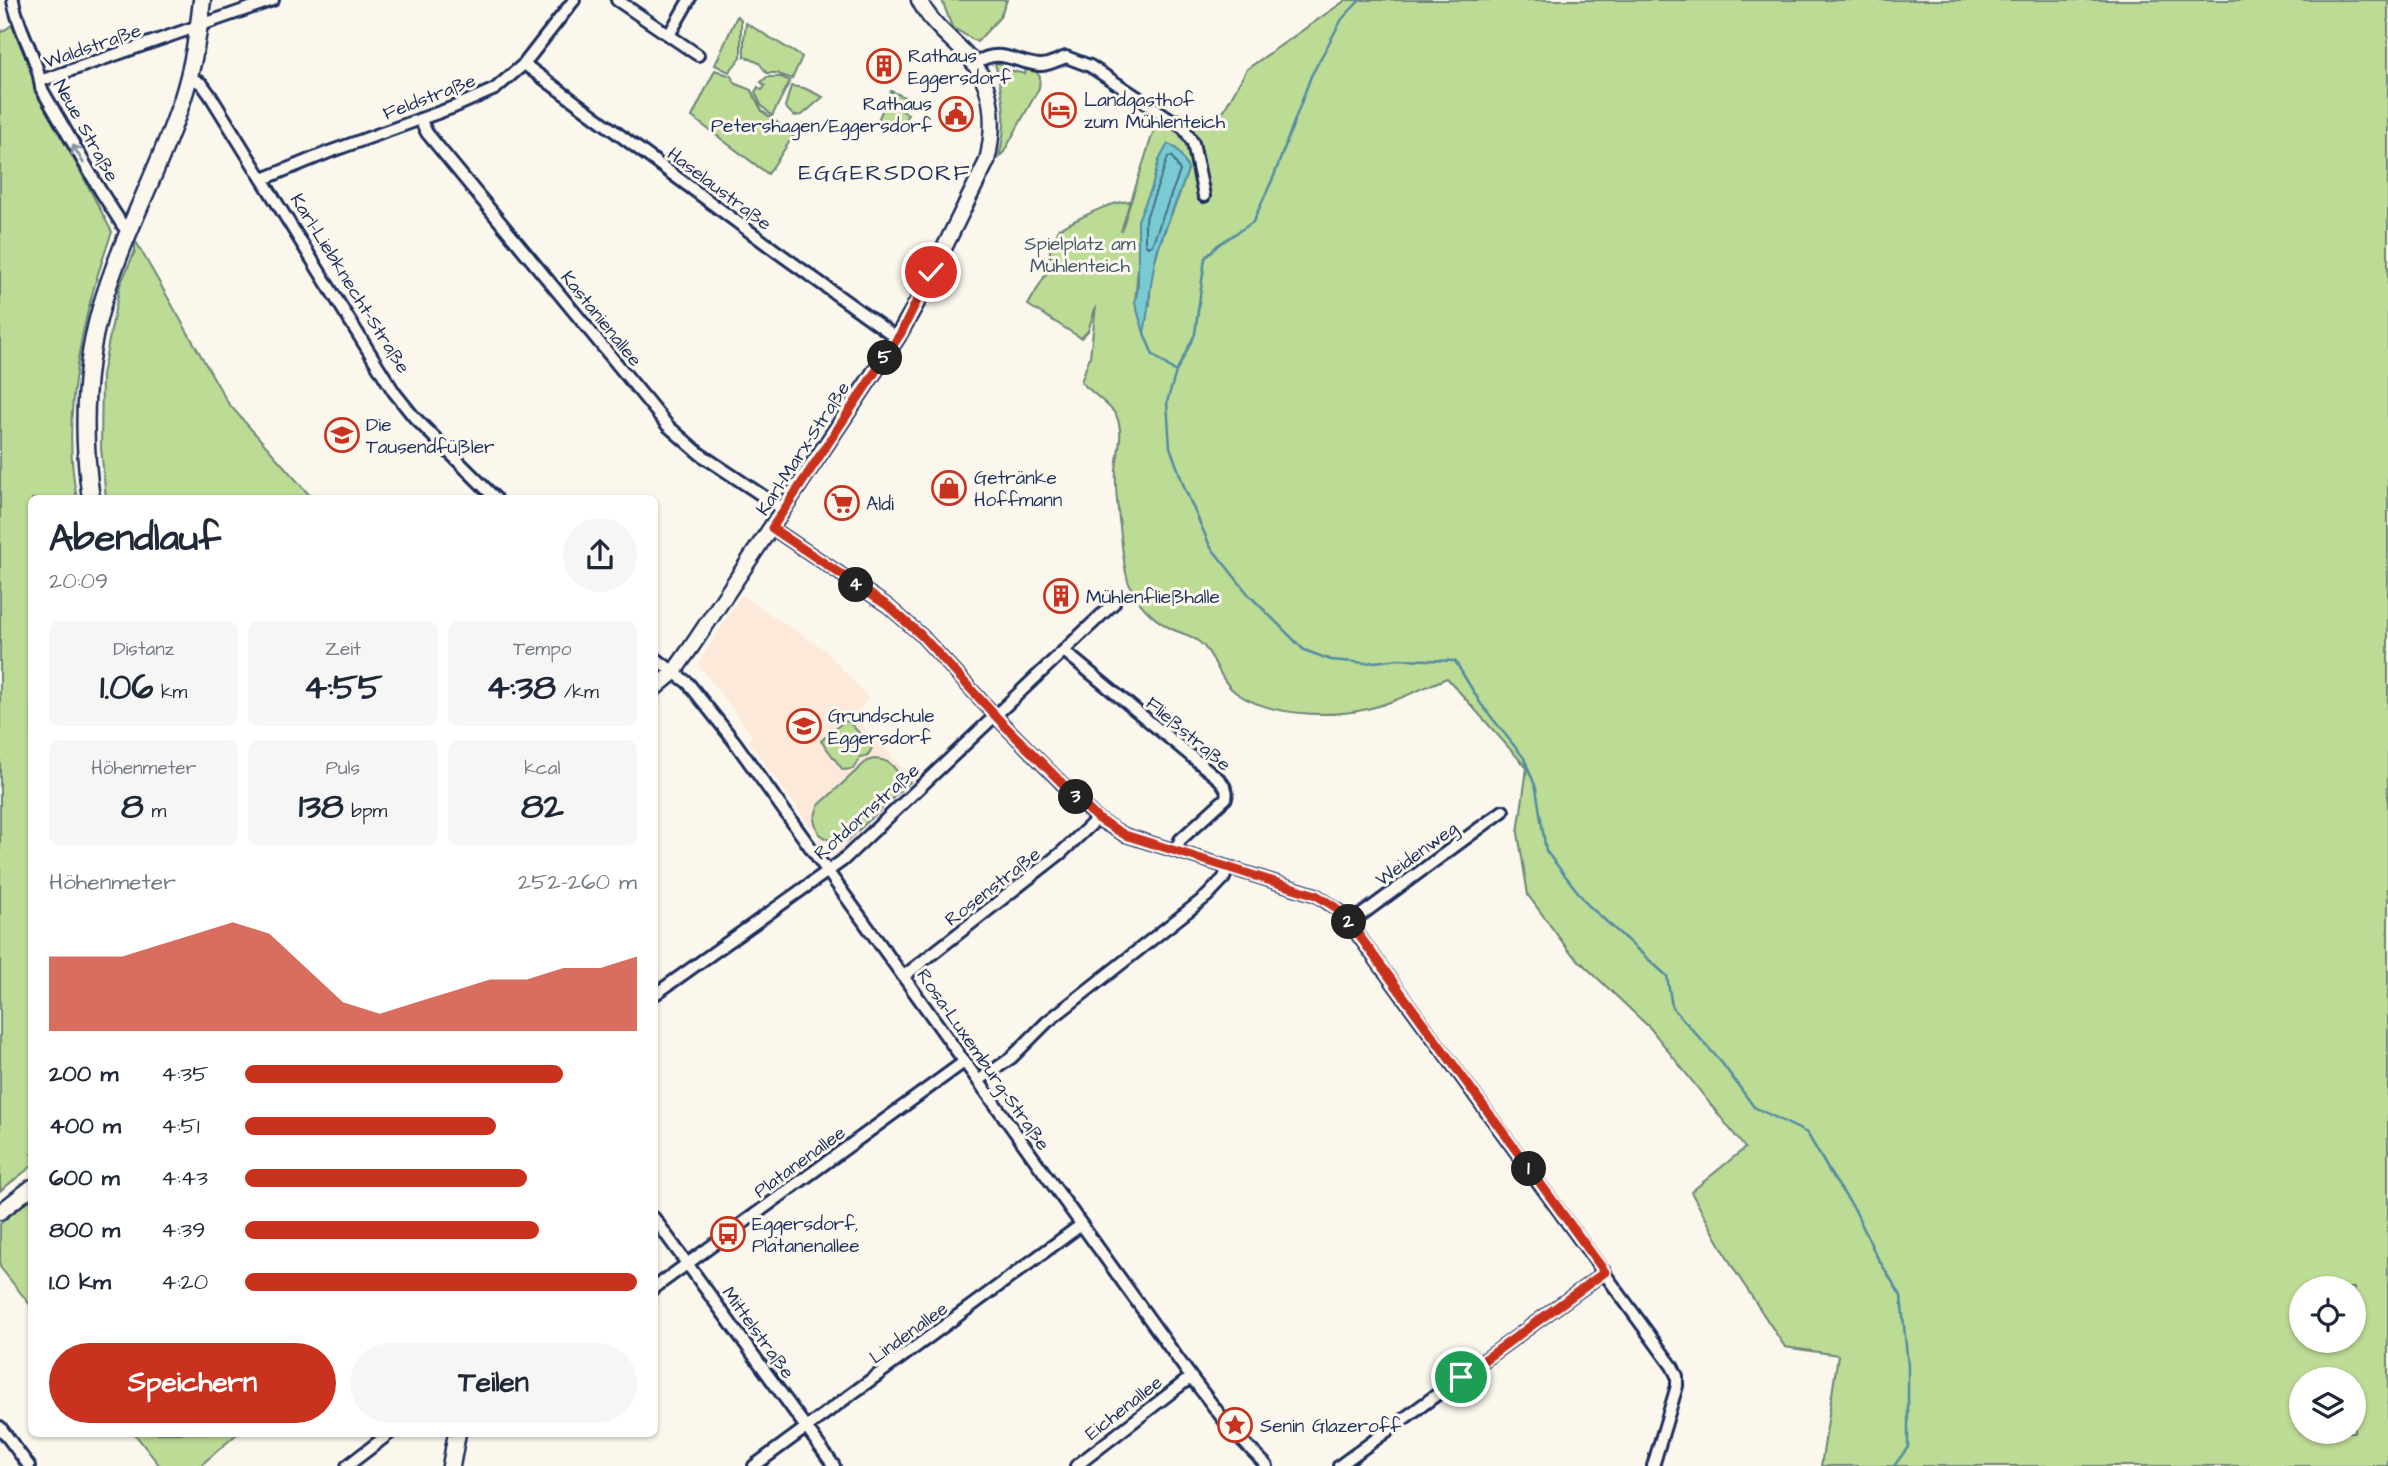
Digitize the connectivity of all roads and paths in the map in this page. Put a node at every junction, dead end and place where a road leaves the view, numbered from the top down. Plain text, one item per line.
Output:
1 (13, 0) edge
2 (202, 0) edge
3 (273, 0) edge
4 (574, 0) edge
5 (617, 0) edge
6 (689, 0) edge
7 (919, 0) edge
8 (199, 27) junction
9 (669, 34) junction
10 (698, 55) dead end
11 (975, 63) junction
12 (524, 64) junction
13 (188, 76) junction
14 (40, 81) junction
15 (420, 119) junction
16 (263, 178) junction
17 (1204, 196) dead end
18 (131, 229) junction
19 (897, 338) junction
20 (91, 495) edge
21 (492, 495) edge
22 (784, 510) junction
23 (772, 528) junction
24 (1114, 603) dead end
25 (1064, 650) junction
26 (658, 660) edge
27 (673, 673) junction
28 (658, 686) edge
29 (995, 715) junction
30 (1503, 811) dead end
31 (1097, 818) junction
32 (1176, 851) junction
33 (1228, 867) junction
34 (829, 870) junction
35 (1350, 923) junction
36 (904, 976) junction
37 (658, 992) edge
38 (964, 1062) junction
39 (978, 1081) junction
40 (28, 1190) edge
41 (0, 1212) edge
42 (658, 1224) edge
43 (1081, 1225) junction
44 (687, 1264) junction
45 (1605, 1272) junction
46 (658, 1285) edge
47 (1191, 1377) junction
48 (0, 1427) edge
49 (806, 1427) junction
50 (385, 1437) edge
51 (456, 1437) edge
52 (29, 1466) edge
53 (347, 1466) edge
54 (451, 1466) edge
55 (754, 1466) edge
56 (835, 1466) edge
57 (1076, 1466) edge
58 (1267, 1466) edge
59 (1339, 1466) edge
60 (1653, 1466) edge

1 - 14 street, Neue Straße
2 - 8 main road
3 - 8 street, Waldstraße
4 - 12 street, Feldstraße
5 - 9 street
6 - 9 street
7 - 11 street
8 - 13 main road
8 - 14 street, Waldstraße
9 - 10 street
11 - 17 street
11 - 19 street, Karl-Marx-Straße
12 - 15 street, Feldstraße
12 - 19 street, Haselaustraße
13 - 16 street, Karl-Liebknecht-Straße
13 - 18 main road
18 -> 14 street, Neue Straße
15 - 16 street, Feldstraße
15 - 22 street, Kastanienallee
16 - 21 street, Karl-Liebknecht-Straße
18 - 20 main road
19 - 22 street, Karl-Marx-Straße
22 - 23 street, Karl-Marx-Straße
23 - 27 street, Karl-Marx-Straße
23 - 29 street
24 - 25 street, Rotdornstraße
25 - 29 street, Rotdornstraße
25 - 32 street, Fließstraße
26 - 27 street
27 - 28 street, Karl-Marx-Straße
27 - 34 street, Rosa-Luxemburg-Straße
29 - 31 street
29 - 34 street, Rotdornstraße
30 - 35 street, Weidenweg
31 - 32 street
31 - 36 street, Rosenstraße
32 - 33 street
33 - 35 street
33 - 39 street
34 - 36 street, Rosa-Luxemburg-Straße
34 - 37 street, Rotdornstraße
35 - 45 street
36 - 38 street, Rosa-Luxemburg-Straße
38 - 39 street, Rosa-Luxemburg-Straße
38 - 44 street, Platanenallee
39 - 43 street, Rosa-Luxemburg-Straße
40 - 41 street
42 - 44 street, Mittelstraße
43 - 47 street, Rosa-Luxemburg-Straße
43 - 49 street, Lindenallee
44 - 46 street, Platanenallee
44 - 49 street, Mittelstraße
45 - 59 street
45 - 60 street
47 - 57 street, Eichenallee
47 - 58 street, Rosa-Luxemburg-Straße
48 - 52 street
49 - 55 street, Lindenallee
49 - 56 street, Mittelstraße
50 - 53 street
51 - 54 main road

